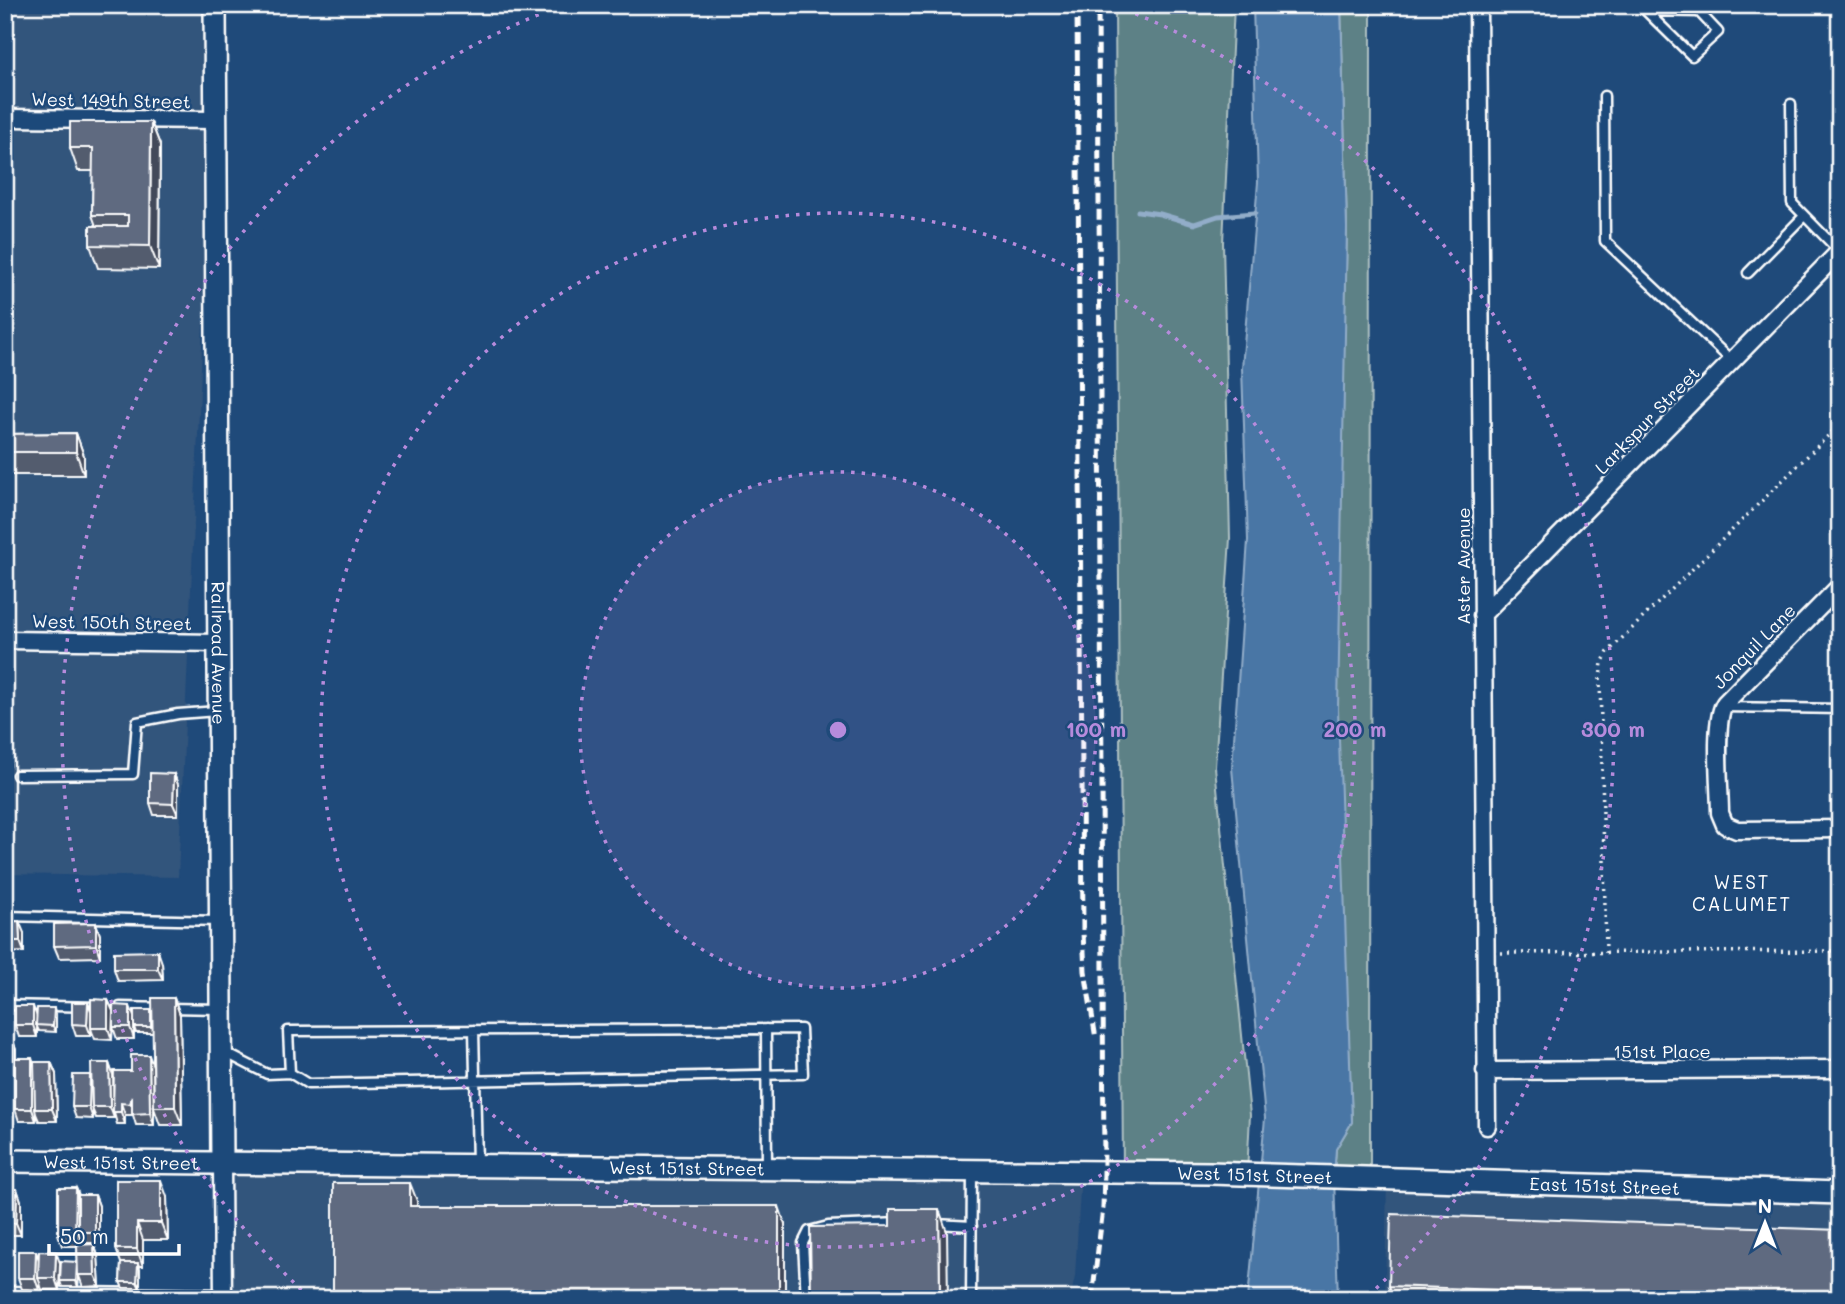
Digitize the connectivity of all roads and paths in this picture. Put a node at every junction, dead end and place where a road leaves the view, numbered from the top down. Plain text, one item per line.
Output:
1 (215, 5) edge
2 (1478, 5) edge
3 (1646, 8) edge
4 (1604, 96) dead end
5 (1791, 104) dead end
6 (5, 118) edge
7 (216, 120) junction
8 (1804, 216) junction
9 (1839, 251) edge
10 (1748, 273) dead end
11 (1732, 361) junction
12 (1840, 424) edge
13 (1840, 586) edge
14 (1482, 615) junction
15 (5, 640) edge
16 (219, 643) junction
17 (1722, 707) junction
18 (1840, 709) edge
19 (219, 711) junction
20 (17, 775) dead end
21 (1840, 829) edge
22 (5, 916) edge
23 (221, 921) junction
24 (1840, 951) edge
25 (1485, 953) junction
26 (1606, 953) junction
27 (5, 1005) edge
28 (221, 1009) junction
29 (766, 1029) junction
30 (474, 1030) junction
31 (221, 1051) junction
32 (1840, 1069) edge
33 (1485, 1071) junction
34 (289, 1073) junction
35 (766, 1075) junction
36 (476, 1081) junction
37 (1487, 1126) dead end
38 (5, 1161) edge
39 (222, 1164) junction
40 (477, 1165) junction
41 (767, 1168) junction
42 (972, 1170) junction
43 (1370, 1177) joint
44 (1840, 1193) edge
45 (914, 1223) edge
46 (926, 1224) edge
47 (972, 1226) junction
48 (5, 1292) edge
49 (223, 1296) edge
50 (806, 1299) edge
51 (971, 1299) edge

1 - 7 street, Railroad Avenue
2 - 14 street, Aster Avenue
3 - 3 lane
4 - 11 lane
5 - 8 lane
6 - 7 street, West 149th Street
7 - 16 street, Railroad Avenue
8 - 9 lane
8 - 10 lane
9 - 11 street, Larkspur Street
11 - 14 street, Larkspur Street
12 - 26 path
13 - 17 street, Jonquil Lane
14 - 25 street, Aster Avenue
15 - 16 street, West 150th Street
16 - 19 street, Railroad Avenue
17 - 18 lane
17 - 21 street, Jonquil Lane
19 - 20 lane
19 - 23 street, Railroad Avenue
22 - 23 lane
23 - 28 street, Railroad Avenue
24 - 26 path
25 - 26 path
25 - 33 street, Aster Avenue
27 - 28 lane
28 - 31 street, Railroad Avenue
29 - 30 lane
29 - 35 lane
29 - 35 lane
30 - 34 lane
30 - 36 lane
31 - 34 lane
31 - 39 street, Railroad Avenue
32 - 33 street, 151st Place
33 - 37 street, Aster Avenue
34 - 36 lane
35 - 36 lane
35 - 41 lane
36 - 40 lane
38 - 39 street, West 151st Street
39 - 40 street, West 151st Street
39 - 49 street, Railroad Avenue
40 - 41 street, West 151st Street
41 - 42 street, West 151st Street
42 - 43 street, West 151st Street
42 - 47 lane
43 - 44 street, East 151st Street
45 - 50 lane
46 - 47 lane
47 - 51 lane
48 - 49 lane

